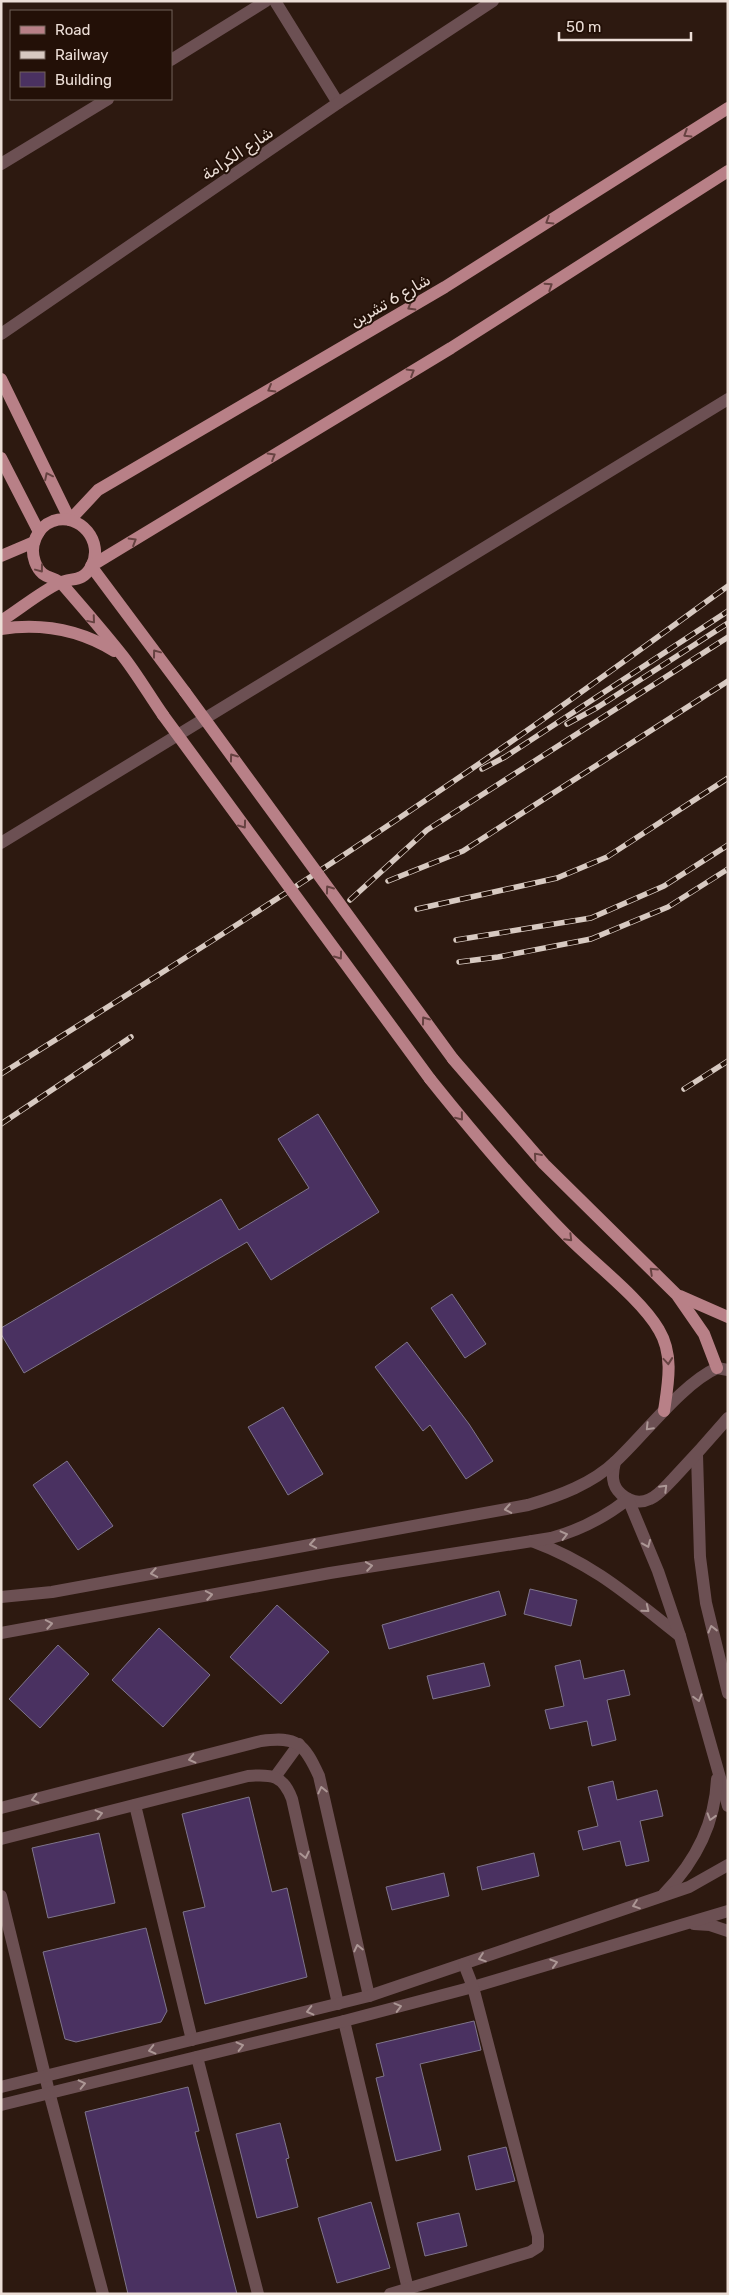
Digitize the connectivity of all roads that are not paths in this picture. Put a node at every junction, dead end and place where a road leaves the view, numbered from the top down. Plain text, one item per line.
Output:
1 (266, 1) edge
2 (275, 1) edge
3 (493, 1) edge
4 (172, 59) edge
5 (106, 100) edge
6 (338, 103) junction
7 (728, 108) edge
8 (1, 164) edge
9 (728, 171) edge
10 (1, 334) edge
11 (1, 379) edge
12 (728, 399) edge
13 (1, 458) edge
14 (70, 520) junction
15 (36, 537) junction
16 (1, 556) edge
17 (92, 566) junction
18 (60, 582) junction
19 (1, 621) edge
20 (1, 629) edge
21 (123, 656) junction
22 (1, 843) edge
23 (677, 1295) junction
24 (728, 1317) edge
25 (724, 1368) edge
26 (664, 1411) junction
27 (728, 1418) edge
28 (697, 1455) junction
29 (615, 1462) junction
30 (628, 1499) junction
31 (530, 1540) junction
32 (1, 1597) edge
33 (1, 1633) edge
34 (680, 1636) junction
35 (728, 1693) edge
36 (299, 1744) junction
37 (718, 1769) junction
38 (275, 1777) junction
39 (135, 1805) junction
40 (728, 1806) edge
41 (1, 1808) edge
42 (1, 1839) edge
43 (728, 1865) edge
44 (1, 1896) edge
45 (661, 1897) junction
46 (728, 1911) edge
47 (684, 1924) junction
48 (728, 1930) edge
49 (464, 1964) junction
50 (473, 1987) junction
51 (369, 1996) junction
52 (338, 2004) junction
53 (344, 2021) junction
54 (192, 2040) junction
55 (197, 2057) junction
56 (45, 2077) junction
57 (1, 2087) edge
58 (48, 2092) junction
59 (1, 2105) edge
60 (408, 2289) junction
61 (103, 2294) edge
62 (258, 2294) edge
63 (390, 2294) edge

1 - 4 street
2 - 6 street
3 - 6 street, شارع الكرامة
5 - 8 street
6 - 10 street, شارع الكرامة
7 -> 14 main road, شارع 6 تشرين
17 -> 9 main road
14 -> 11 main road
12 - 22 street
13 - 15 main road
14 - 15 main road
14 - 17 main road
15 - 16 main road
15 -> 18 main road
17 - 18 main road
23 -> 17 main road, bridge
18 - 19 main road
18 -> 21 main road
20 - 21 main road
21 -> 26 main road, bridge
23 - 24 main road
23 - 25 main road
25 - 26 street
26 -> 29 street
27 - 28 street
30 -> 28 street
35 -> 28 street
29 - 30 street
29 -> 32 street
31 -> 30 street
30 -> 34 street
33 -> 31 street
31 -> 34 street
34 -> 37 street
36 - 38 street
36 -> 41 street
51 -> 36 street
37 - 40 street
37 -> 45 street
38 - 39 street
38 -> 52 street
42 -> 39 street
39 - 54 street
43 - 45 street
44 - 56 street
45 -> 49 street
46 - 47 street
47 - 48 street
50 -> 47 street
49 - 50 street
49 - 51 street
53 -> 50 street
50 - 60 street
51 - 52 street
52 -> 54 street
55 -> 53 street
53 - 60 street
54 -> 56 street
58 -> 55 street
55 - 62 street
56 - 57 street
56 - 58 street
58 - 59 street
58 - 61 street
60 - 63 street

